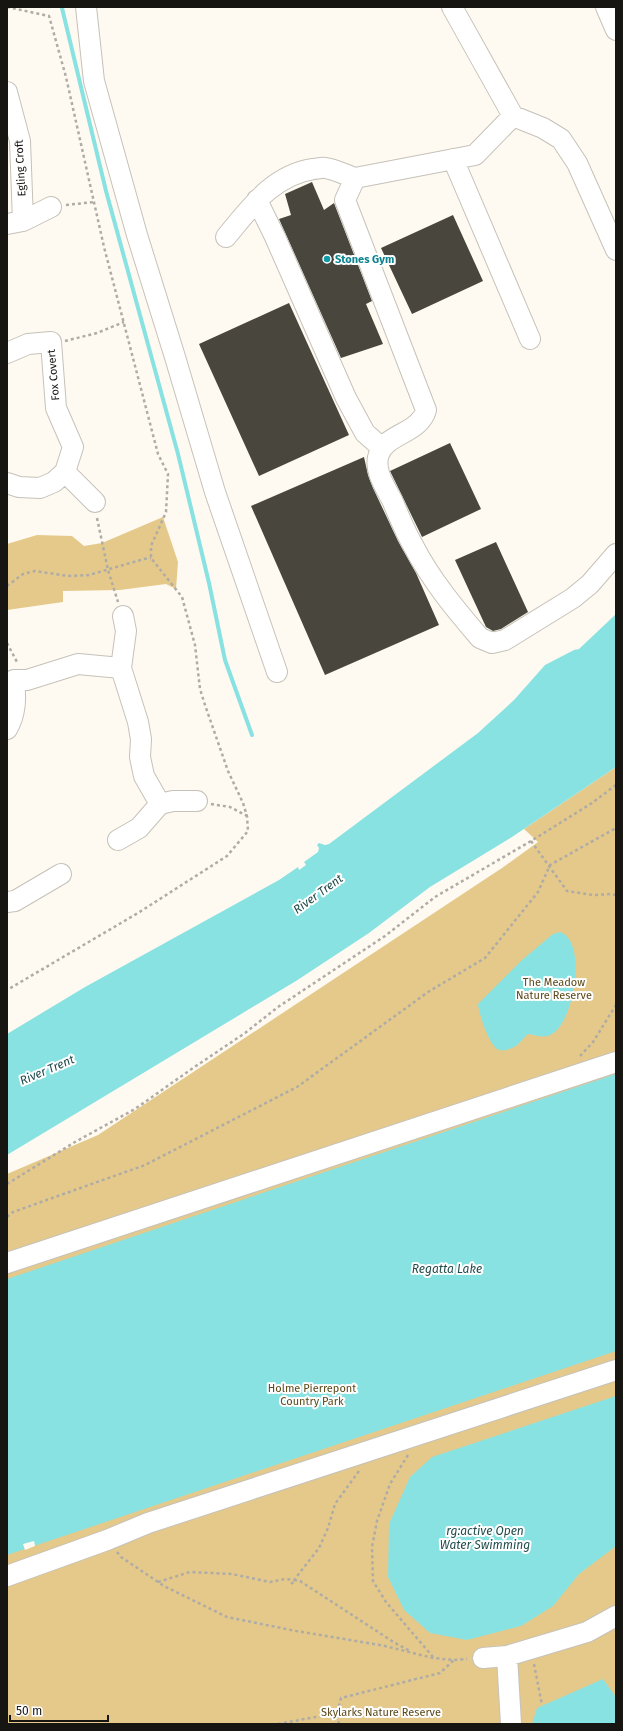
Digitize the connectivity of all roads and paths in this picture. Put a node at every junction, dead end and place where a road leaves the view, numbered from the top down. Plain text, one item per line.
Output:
1 (7, 7) edge
2 (86, 7) edge
3 (452, 7) edge
4 (606, 7) edge
5 (616, 30) edge
6 (7, 92) edge
7 (513, 116) junction
8 (453, 160) junction
9 (355, 178) junction
10 (257, 200) junction
11 (94, 202) junction
12 (52, 207) joint
13 (15, 222) edge
14 (226, 237) dead end
15 (616, 250) edge
16 (124, 322) junction
17 (530, 339) dead end
18 (51, 342) junction
19 (7, 353) edge
20 (382, 448) junction
21 (65, 472) junction
22 (7, 483) edge
23 (94, 502) joint
24 (616, 554) edge
25 (151, 558) junction
26 (108, 570) junction
27 (7, 586) edge
28 (123, 616) joint
29 (7, 643) edge
30 (121, 668) junction
31 (277, 672) dead end
32 (21, 680) junction
33 (7, 729) edge
34 (616, 785) edge
35 (197, 801) joint
36 (160, 804) junction
37 (247, 816) junction
38 (616, 828) edge
39 (118, 840) dead end
40 (531, 841) junction
41 (550, 865) junction
42 (61, 874) dead end
43 (616, 895) edge
44 (11, 902) edge
45 (7, 990) edge
46 (616, 1004) edge
47 (578, 1058) dead end
48 (616, 1062) edge
49 (7, 1184) edge
50 (7, 1217) edge
51 (7, 1263) edge
52 (616, 1370) edge
53 (420, 1435) junction
54 (368, 1452) junction
55 (107, 1540) junction
56 (7, 1576) edge
57 (295, 1580) junction
58 (158, 1582) junction
59 (291, 1584) dead end
60 (616, 1616) edge
61 (530, 1648) junction
62 (415, 1653) junction
63 (507, 1656) junction
64 (433, 1658) junction
65 (483, 1658) joint
66 (454, 1660) junction
67 (542, 1706) dead end
68 (336, 1714) junction
69 (278, 1724) edge
70 (339, 1724) edge
71 (511, 1724) edge

1 - 11 path
2 - 31 street
3 - 7 street
4 - 5 street
6 - 13 street, Egling Croft
7 - 8 street
7 - 15 street
8 - 9 street
8 - 17 street
9 - 10 street
9 - 20 street
10 - 14 street
10 - 20 street
11 - 12 path
11 - 16 path
12 - 13 street, Egling Croft
16 - 18 path
16 - 25 path
18 - 19 street, Fox Covert
18 - 21 street, Fox Covert
20 - 24 street
21 - 22 street
21 - 23 street
23 - 26 path
25 - 26 path
25 - 37 path
26 - 27 path
26 - 28 path
28 - 30 street
29 - 32 path
30 - 32 street
30 - 36 street
32 - 33 street
34 - 40 path
35 - 36 street
35 - 37 path
36 - 39 street
37 - 45 path
38 - 41 path
40 - 41 path
40 - 49 path
41 - 43 path
41 - 50 path
42 - 44 street
46 - 47 path
48 - 51 street
52 - 53 street
53 - 54 street
53 - 64 path
54 - 55 street
54 - 57 path
55 - 56 street
55 - 58 path
57 - 58 path
57 - 59 path
57 - 62 path
58 - 62 path
60 - 61 street
61 - 63 street
61 - 67 path
62 - 64 path
63 - 65 street
63 - 71 street
64 - 66 path
65 - 66 path
66 - 68 path
68 - 69 path
68 - 70 path

